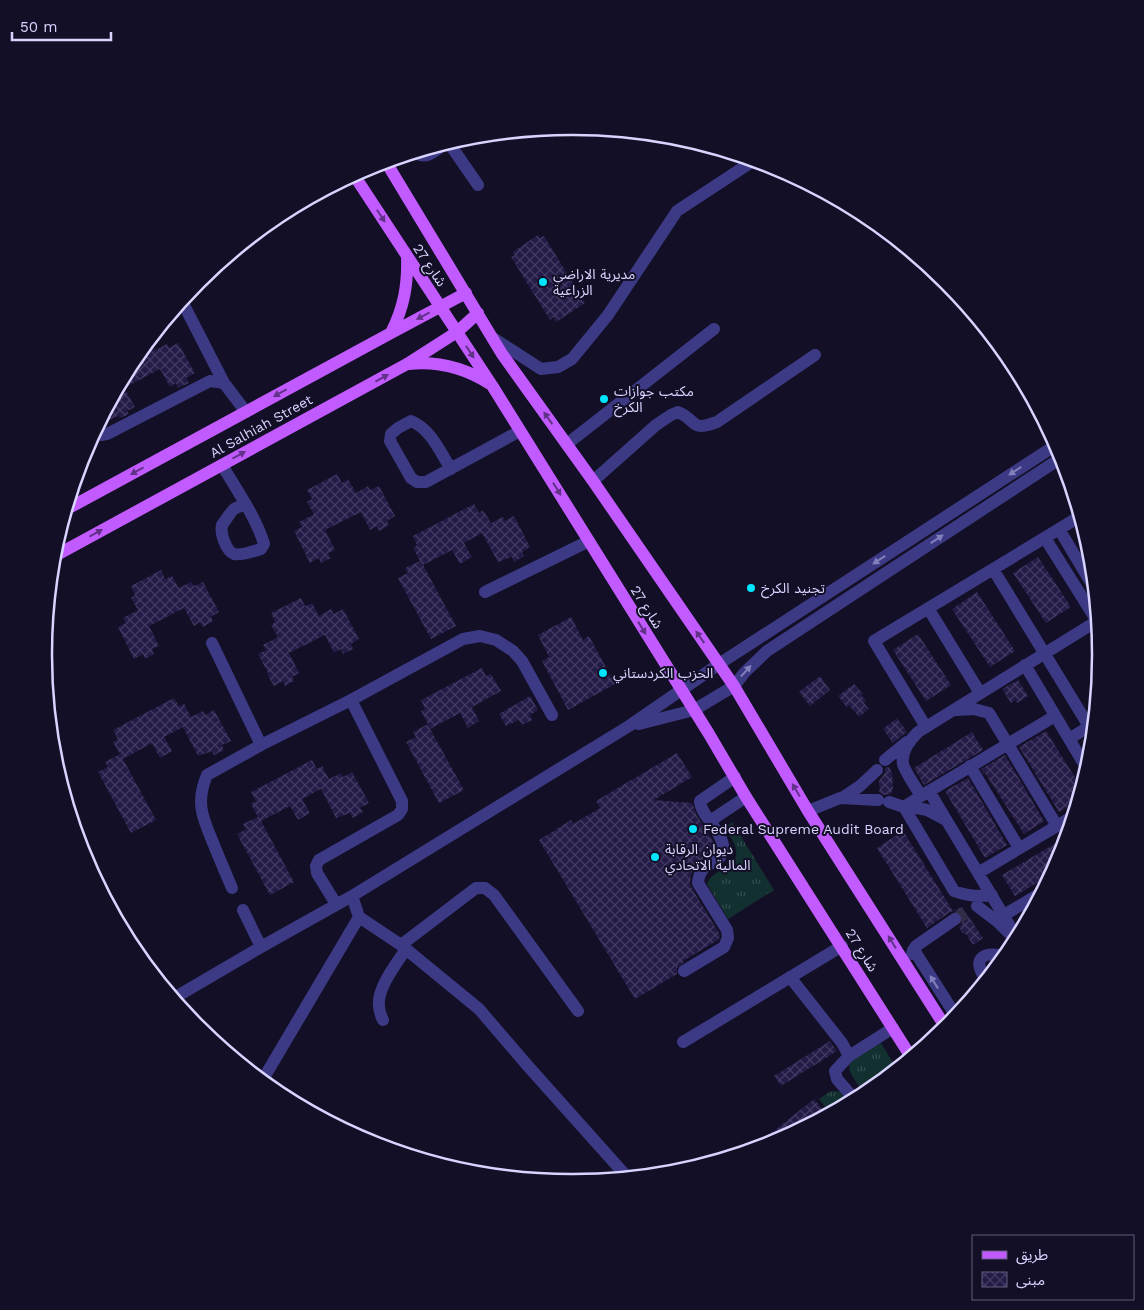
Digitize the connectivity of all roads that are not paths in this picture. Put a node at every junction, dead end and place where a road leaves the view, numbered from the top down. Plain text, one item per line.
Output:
1 (451, 150) edge
2 (746, 166) edge
3 (390, 169) edge
4 (358, 182) edge
5 (478, 184) dead end
6 (407, 256) junction
7 (466, 293) junction
8 (185, 307) dead end
9 (440, 307) junction
10 (478, 313) junction
11 (714, 329) dead end
12 (457, 332) junction
13 (391, 333) junction
14 (493, 338) junction
15 (815, 355) dead end
16 (407, 364) junction
17 (224, 384) junction
18 (493, 386) junction
19 (246, 412) junction
20 (520, 430) junction
21 (101, 435) edge
22 (567, 444) junction
23 (1049, 450) edge
24 (1055, 463) edge
25 (222, 465) junction
26 (451, 468) junction
27 (593, 481) junction
28 (75, 505) edge
29 (245, 505) dead end
30 (1074, 521) edge
31 (1059, 529) junction
32 (1045, 538) junction
33 (589, 540) junction
34 (63, 550) edge
35 (994, 569) junction
36 (1085, 571) edge
37 (485, 592) dead end
38 (928, 608) junction
39 (1089, 608) edge
40 (1090, 625) edge
41 (212, 643) dead end
42 (1044, 653) junction
43 (719, 664) junction
44 (1025, 665) junction
45 (734, 686) junction
46 (681, 691) junction
47 (980, 693) junction
48 (351, 700) junction
49 (694, 710) junction
50 (950, 712) junction
51 (552, 716) dead end
52 (1055, 716) junction
53 (1087, 721) edge
54 (629, 726) junction
55 (926, 727) junction
56 (1086, 731) edge
57 (911, 739) junction
58 (1069, 739) junction
59 (1008, 744) junction
60 (261, 745) junction
61 (1081, 759) edge
62 (970, 766) junction
63 (735, 777) junction
64 (925, 793) junction
65 (746, 797) junction
66 (840, 798) junction
67 (904, 807) junction
68 (808, 811) junction
69 (947, 820) junction
70 (710, 821) junction
71 (1064, 822) edge
72 (1057, 826) junction
73 (1020, 848) junction
74 (978, 873) junction
75 (232, 888) dead end
76 (352, 896) junction
77 (992, 896) junction
78 (1030, 899) edge
79 (336, 904) junction
80 (243, 910) dead end
81 (966, 913) junction
82 (1004, 915) junction
83 (359, 917) junction
84 (1013, 930) edge
85 (1011, 933) edge
86 (842, 946) junction
87 (916, 946) junction
88 (261, 947) junction
89 (403, 947) junction
90 (996, 954) edge
91 (684, 971) dead end
92 (982, 974) edge
93 (913, 976) junction
94 (790, 977) junction
95 (179, 995) edge
96 (952, 1009) edge
97 (578, 1011) dead end
98 (383, 1020) dead end
99 (941, 1020) edge
100 (893, 1028) junction
101 (901, 1040) junction
102 (683, 1042) dead end
103 (911, 1049) edge
104 (908, 1052) edge
105 (849, 1056) junction
106 (266, 1074) edge
107 (849, 1094) edge
108 (622, 1172) edge

1 - 5 street
2 - 14 street
3 - 7 main road, شارع 27
4 -> 6 main road, شارع 27
6 - 9 main road, شارع 27
6 - 13 main road
7 - 9 main road, Al Salhiah Street
7 - 10 main road, شارع 27
8 - 17 street
9 - 12 main road, شارع 27
9 -> 13 main road, Al Salhiah Street
10 - 12 main road, Al Salhiah Street
10 - 14 main road, شارع 27
11 - 22 street
12 - 16 main road, Al Salhiah Street
12 -> 18 main road, شارع 27
13 -> 19 main road, Al Salhiah Street
22 -> 14 main road, شارع 27
15 - 27 street
16 - 18 main road
25 -> 16 main road, Al Salhiah Street
17 - 19 street
17 - 21 street
18 - 20 main road, شارع 27
19 -> 28 main road, Al Salhiah Street
20 - 26 street
20 -> 33 main road, شارع 27
22 - 27 main road, شارع 27
23 -> 43 street
45 -> 24 street
25 - 29 street
34 -> 25 main road, Al Salhiah Street
26 - 26 street
43 -> 27 main road, شارع 27
30 - 31 street
31 - 32 street
31 - 36 street
32 - 35 street
32 - 39 street
33 - 37 street
33 -> 46 main road, شارع 27
35 - 38 street
35 - 42 street
38 - 47 street
38 - 55 street
40 - 42 street
41 - 60 street
42 - 44 street
42 - 53 street
43 - 45 main road, شارع 27
43 - 46 street
44 - 47 street
44 - 52 street
45 - 49 street
68 -> 45 main road, شارع 27
46 - 49 main road, شارع 27
46 - 54 street
47 - 50 street
48 - 51 street
48 - 60 street
48 - 79 street
49 - 54 street
49 - 63 main road, شارع 27
50 - 55 street
50 - 59 street
52 - 58 street
52 - 59 street
54 - 76 street
55 - 57 street
56 - 58 street
57 - 64 street
57 - 66 street
58 - 61 street
59 - 62 street
59 - 72 street
60 - 75 street
62 - 64 street
62 - 73 street
63 - 65 main road, شارع 27
63 - 70 street
64 - 67 street
64 - 69 street
65 - 70 street
65 - 86 main road, شارع 27
66 - 67 street
66 - 68 street
67 - 69 street
67 - 77 street
93 -> 68 main road, شارع 27
69 - 74 street
70 - 91 street
71 - 72 street
72 - 73 street
73 - 74 street
74 - 77 street
76 - 79 street
76 - 83 street
77 - 81 street
77 - 82 street
78 - 82 street
79 - 88 street
80 - 88 street
81 - 85 street
81 - 87 street
82 - 84 street
83 - 89 street
83 - 106 street
86 - 94 street
86 - 100 main road, شارع 27
87 - 93 street
96 -> 87 street
88 - 95 street
89 - 97 street
89 - 98 street
89 - 108 street
90 - 92 street
93 - 99 main road, شارع 27
94 - 102 street
94 - 105 street
100 - 101 main road, شارع 27
100 - 105 street
101 - 103 main road
101 - 104 main road, شارع 27
105 - 107 street

